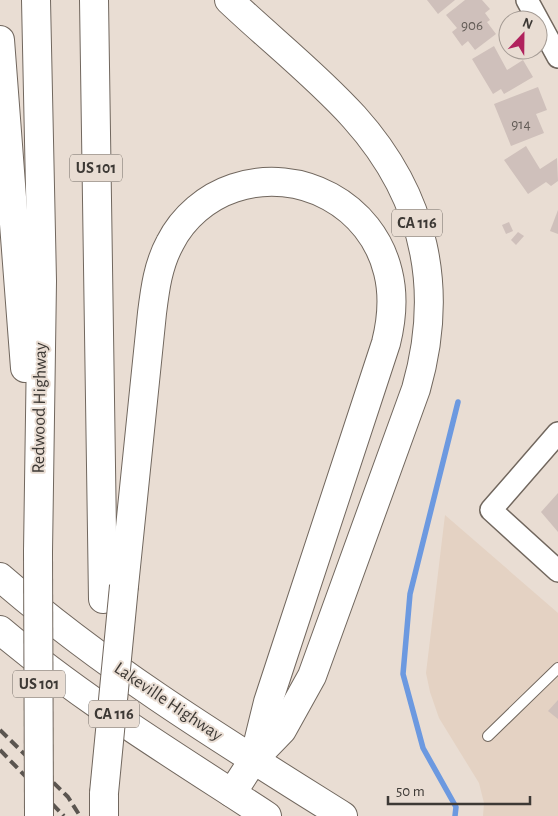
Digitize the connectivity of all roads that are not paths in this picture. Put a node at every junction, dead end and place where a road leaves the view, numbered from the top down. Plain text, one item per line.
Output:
1 (36, 0) edge
2 (94, 0) edge
3 (229, 0) edge
4 (527, 0) edge
5 (0, 40) edge
6 (558, 57) edge
7 (558, 433) edge
8 (38, 552) junction
9 (558, 571) edge
10 (0, 577) edge
11 (114, 592) junction
12 (0, 630) edge
13 (558, 668) edge
14 (488, 736) dead end
15 (254, 759) junction
16 (232, 793) junction
17 (104, 804) edge
18 (39, 816) edge
19 (268, 816) edge
20 (343, 816) edge

1 - 8 main road, Redwood Highway / US 101
2 - 11 main road, US 101
3 - 15 main road, CA 116
4 - 6 street
5 - 8 main road
7 - 9 street
8 - 18 main road, Redwood Highway / US 101, bridge
10 - 15 main road, Lakeville Highway
11 - 15 main road
11 - 17 main road, bridge
12 - 16 main road, CA 116
13 - 14 lane
15 - 16 main road
15 - 20 main road, Lakeville Highway
16 - 19 main road, CA 116

